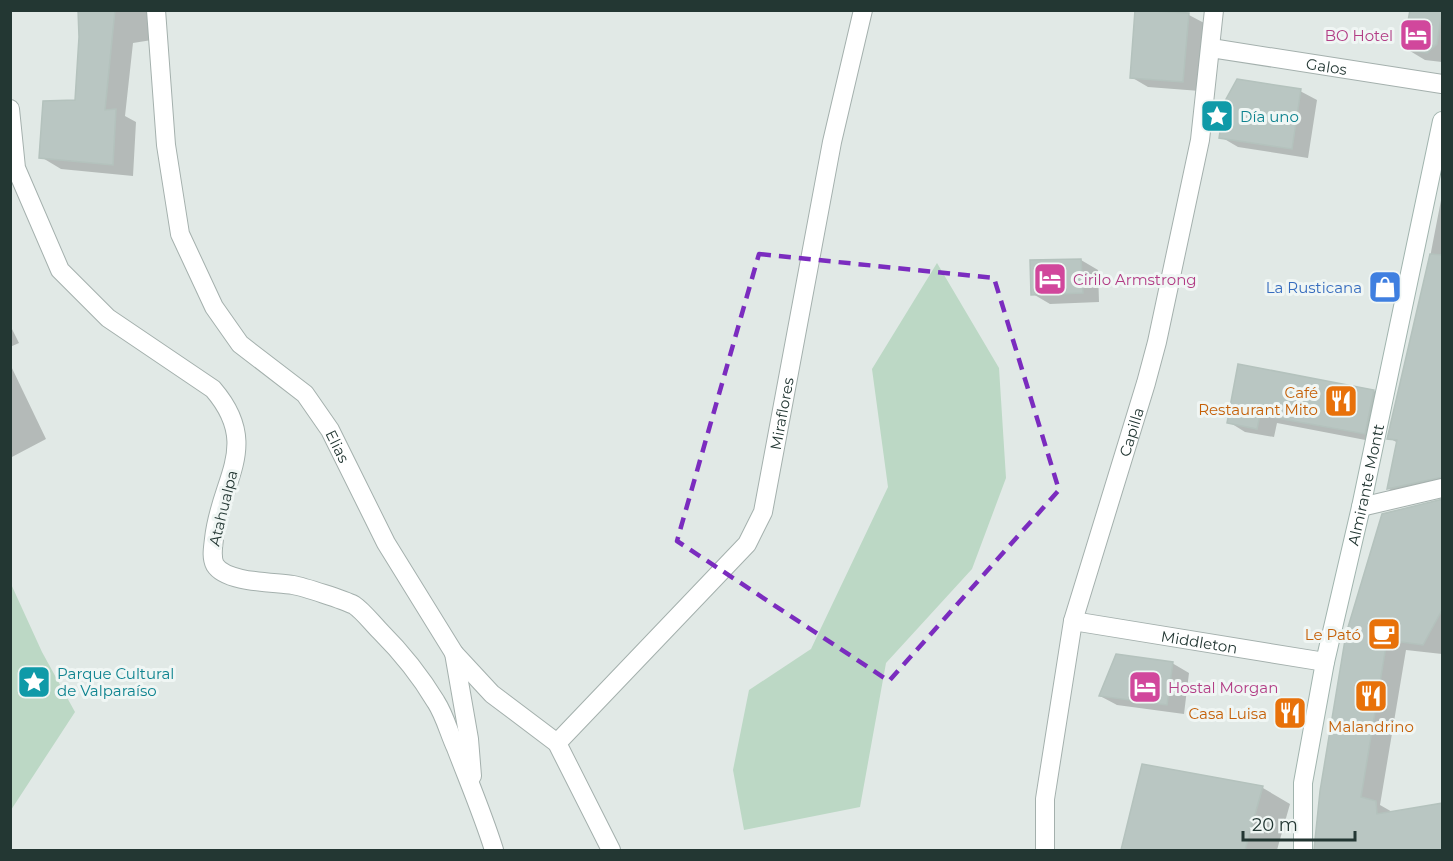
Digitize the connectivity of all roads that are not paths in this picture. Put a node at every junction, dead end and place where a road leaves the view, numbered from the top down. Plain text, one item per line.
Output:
1 (156, 10) edge
2 (863, 10) edge
3 (1214, 10) edge
4 (1211, 48) junction
5 (1443, 84) edge
6 (10, 109) edge
7 (1443, 121) edge
8 (1443, 488) edge
9 (1361, 507) junction
10 (1073, 621) junction
11 (453, 653) junction
12 (1325, 662) junction
13 (557, 743) junction
14 (474, 793) junction
15 (494, 850) edge
16 (611, 850) edge
17 (1045, 850) edge
18 (1303, 850) edge

1 - 11 street, Elias
2 - 13 street, Miraflores
3 - 4 street, Capilla
4 - 5 street, Galos
4 - 10 street, Capilla
6 - 14 street, Atahualpa
7 - 9 street, Almirante Montt
8 - 9 street
9 - 12 street, Almirante Montt
10 - 12 street, Middleton
10 - 17 street, Capilla
11 - 13 street, Elias
11 - 14 street
12 - 18 street, Almirante Montt
13 - 16 street, Elias
14 - 15 street, Atahualpa

